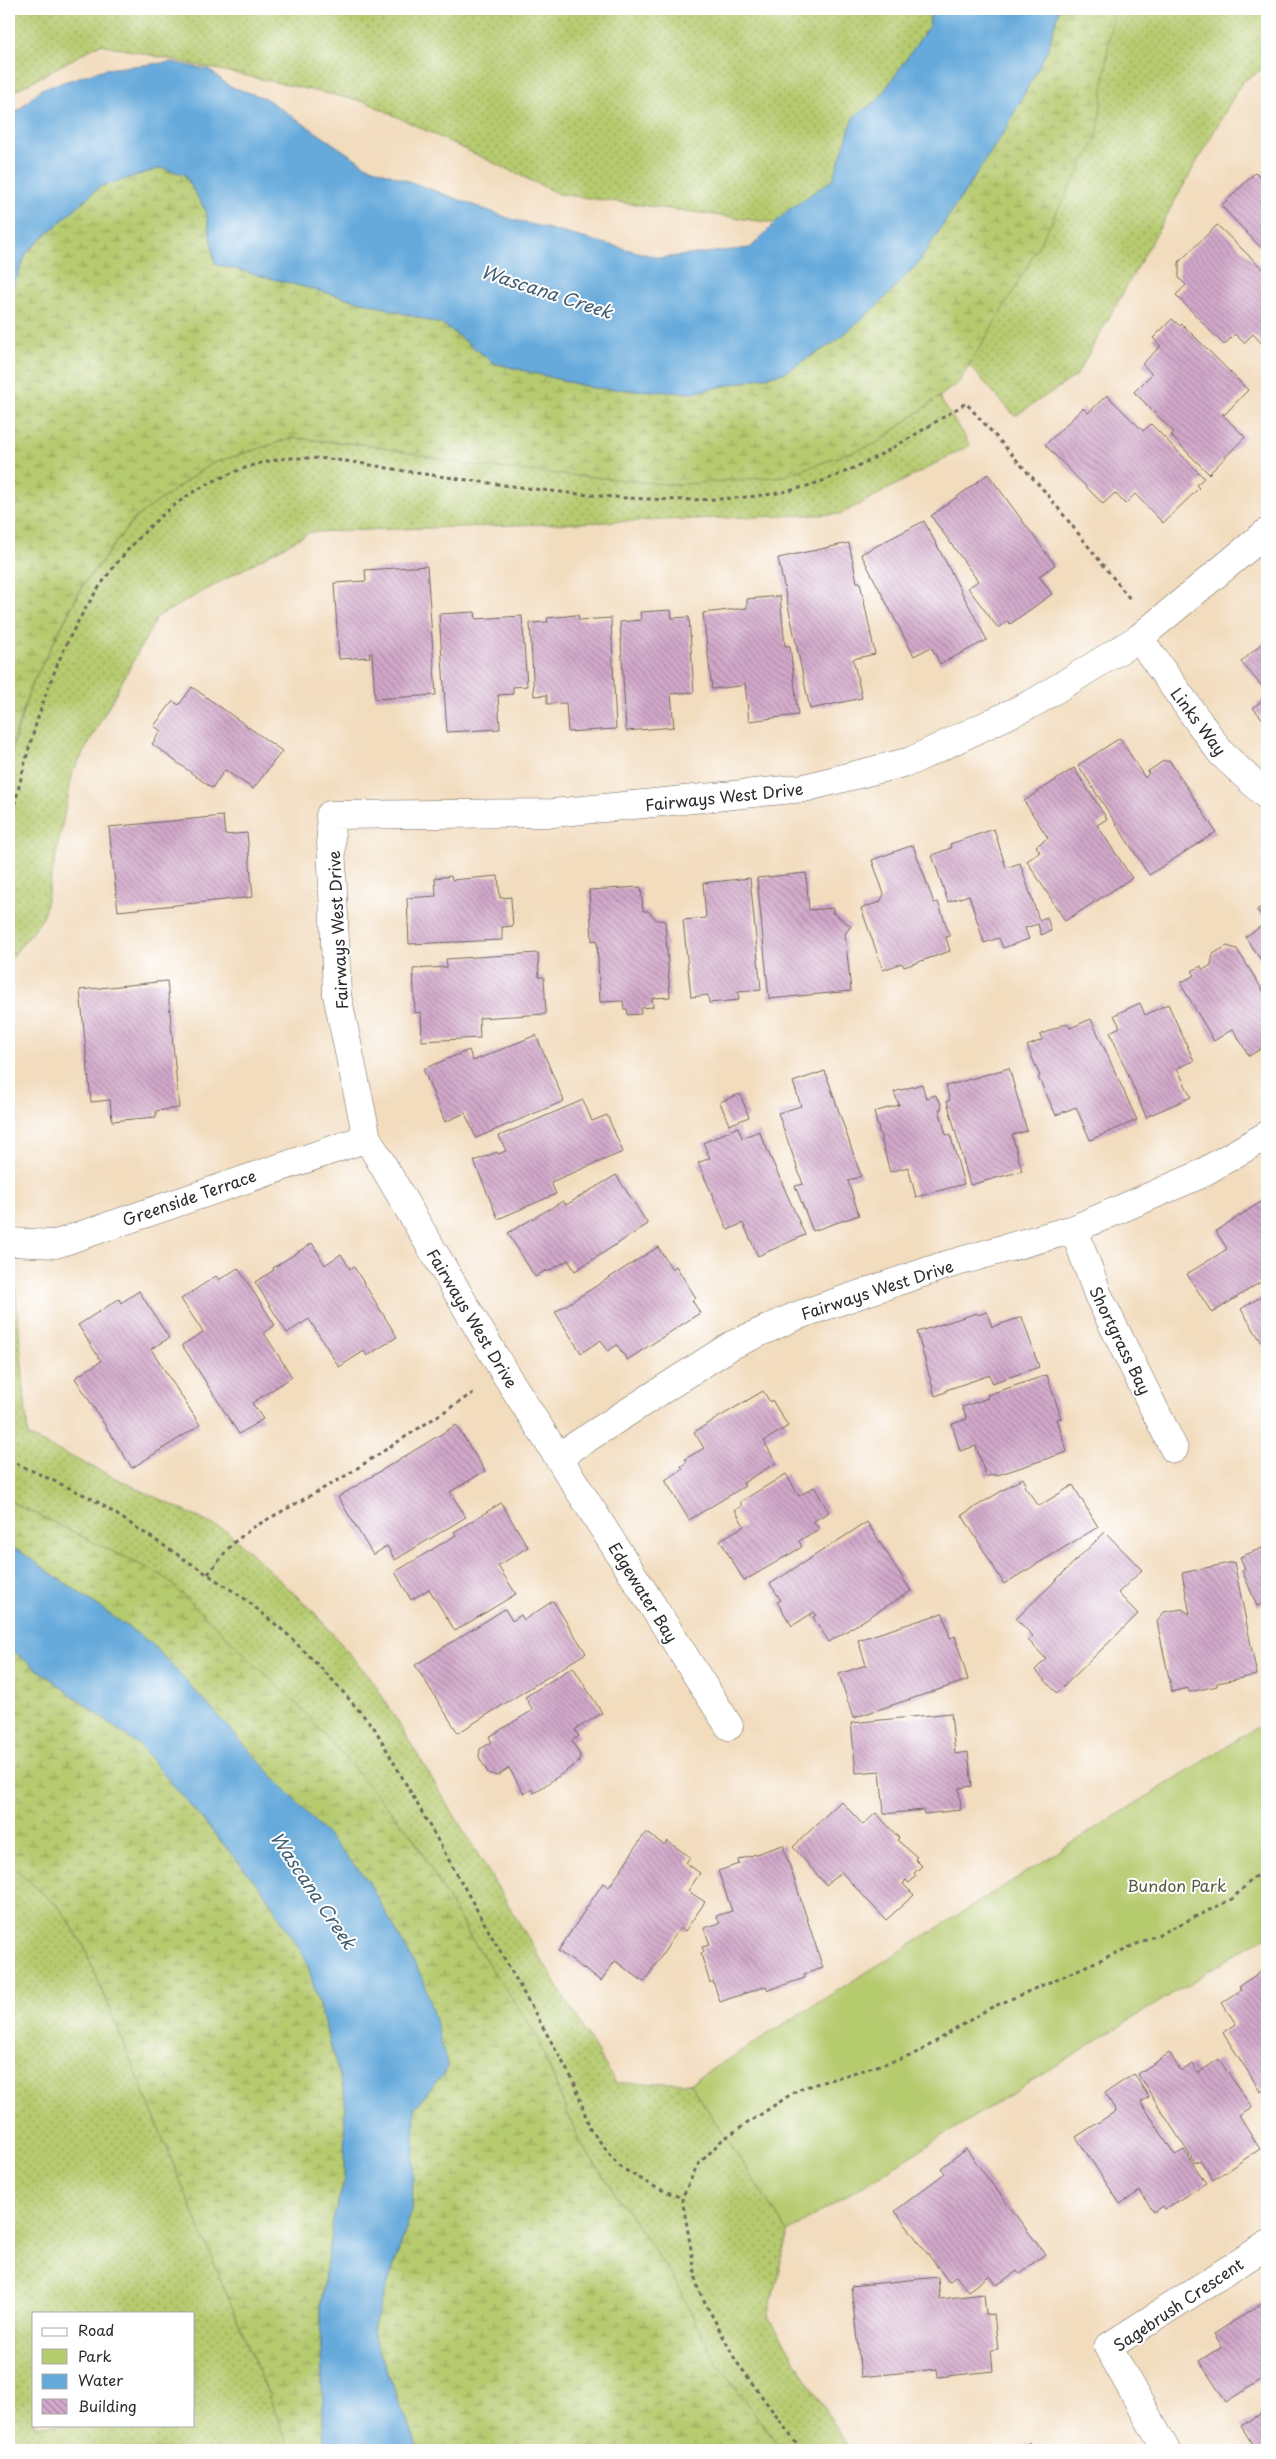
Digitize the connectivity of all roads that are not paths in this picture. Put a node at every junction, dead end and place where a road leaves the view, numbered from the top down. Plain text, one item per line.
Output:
1 (1267, 532) edge
2 (1146, 633) junction
3 (1267, 796) edge
4 (1267, 1135) edge
5 (367, 1138) junction
6 (1074, 1229) junction
7 (9, 1242) edge
8 (1174, 1449) dead end
9 (558, 1457) junction
10 (729, 1726) dead end
11 (1267, 2244) edge
12 (1166, 2450) edge

1 - 2 street, Fairways West Drive
2 - 3 street, Links Way
2 - 5 street, Fairways West Drive
4 - 6 street, Fairways West Drive
5 - 7 street, Greenside Terrace
5 - 9 street, Fairways West Drive
6 - 8 street, Shortgrass Bay
6 - 9 street, Fairways West Drive
9 - 10 street, Edgewater Bay
11 - 12 street, Sagebrush Crescent

